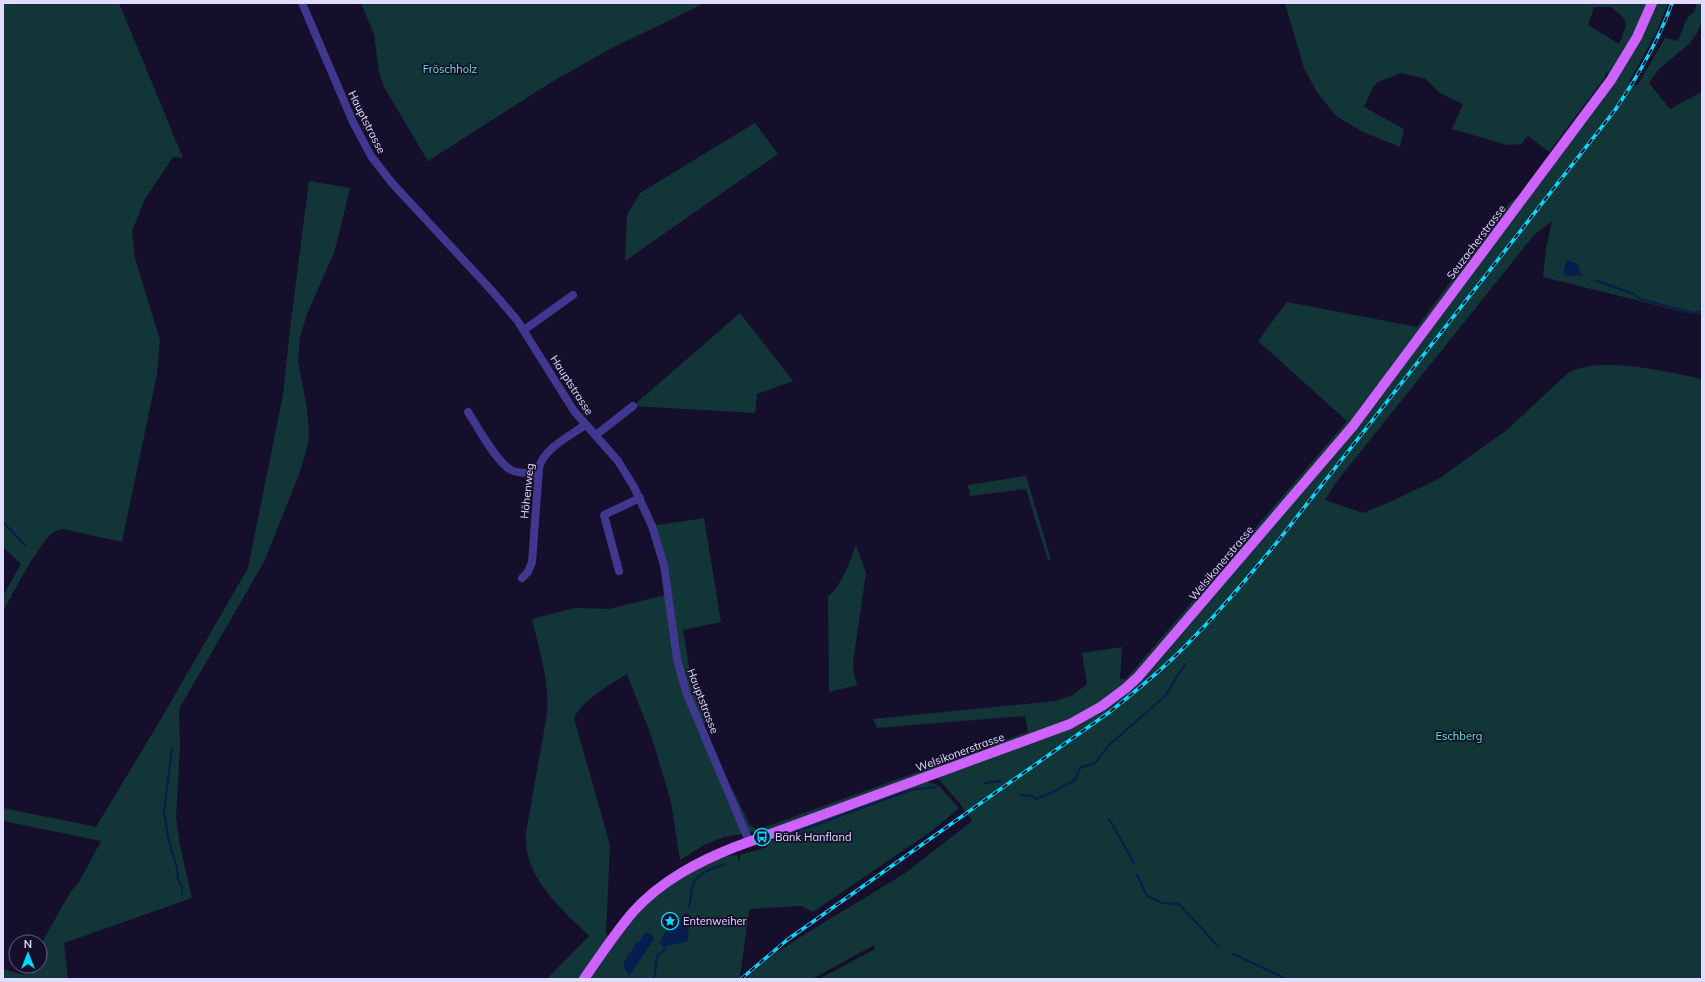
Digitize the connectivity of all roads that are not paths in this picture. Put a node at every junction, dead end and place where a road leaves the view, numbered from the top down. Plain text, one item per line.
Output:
1 (302, 3) edge
2 (1652, 3) edge
3 (573, 295) dead end
4 (524, 330) junction
5 (633, 406) dead end
6 (468, 412) dead end
7 (585, 425) junction
8 (596, 436) junction
9 (539, 473) junction
10 (1304, 484) joint
11 (640, 498) junction
12 (619, 571) dead end
13 (522, 578) dead end
14 (749, 842) junction
15 (584, 979) edge

1 - 4 street, Hauptstrasse
2 - 10 main road, Seuzacherstrasse
3 - 4 street
4 - 7 street, Hauptstrasse
5 - 8 street
6 - 9 street
7 - 8 street, Hauptstrasse
7 - 9 street, Höhenweg
8 - 11 street, Hauptstrasse
9 - 13 street, Höhenweg
10 - 14 main road, Welsikonerstrasse
11 - 12 street
11 - 14 street, Hauptstrasse
14 - 15 main road, Welsikonerstrasse

